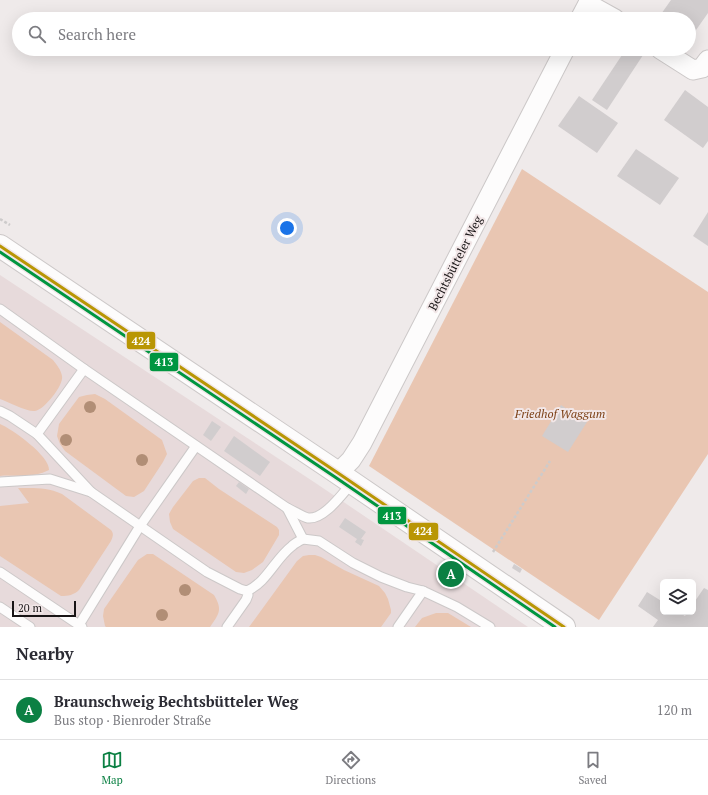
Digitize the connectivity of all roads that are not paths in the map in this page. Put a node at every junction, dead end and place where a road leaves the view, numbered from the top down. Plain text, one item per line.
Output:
1 (586, 8) edge
2 (597, 12) edge
3 (561, 56) edge
4 (671, 56) edge
5 (708, 60) edge
6 (0, 246) edge
7 (0, 309) edge
8 (84, 369) junction
9 (0, 411) edge
10 (37, 434) junction
11 (196, 446) junction
12 (345, 478) junction
13 (0, 482) edge
14 (91, 492) junction
15 (288, 508) junction
16 (140, 526) junction
17 (303, 539) junction
18 (0, 572) edge
19 (247, 591) junction
20 (423, 591) junction
21 (0, 607) edge
22 (80, 626) edge
23 (30, 627) edge
24 (227, 627) edge
25 (398, 627) edge
26 (490, 627) edge
27 (564, 627) edge

1 - 2 street
3 - 12 street, Bechtsbütteler Weg
4 - 5 street
6 - 12 street
7 - 8 lane
8 - 10 lane
8 - 11 lane
9 - 10 lane
10 - 14 lane
11 - 15 lane
11 - 16 lane
12 - 15 lane
12 - 27 street
13 - 14 lane
14 - 16 lane
15 - 17 lane
16 - 19 lane
16 - 22 lane
17 - 19 lane
17 - 20 lane
18 - 22 lane
19 - 24 lane
20 - 25 lane
20 - 26 lane
21 - 23 lane

